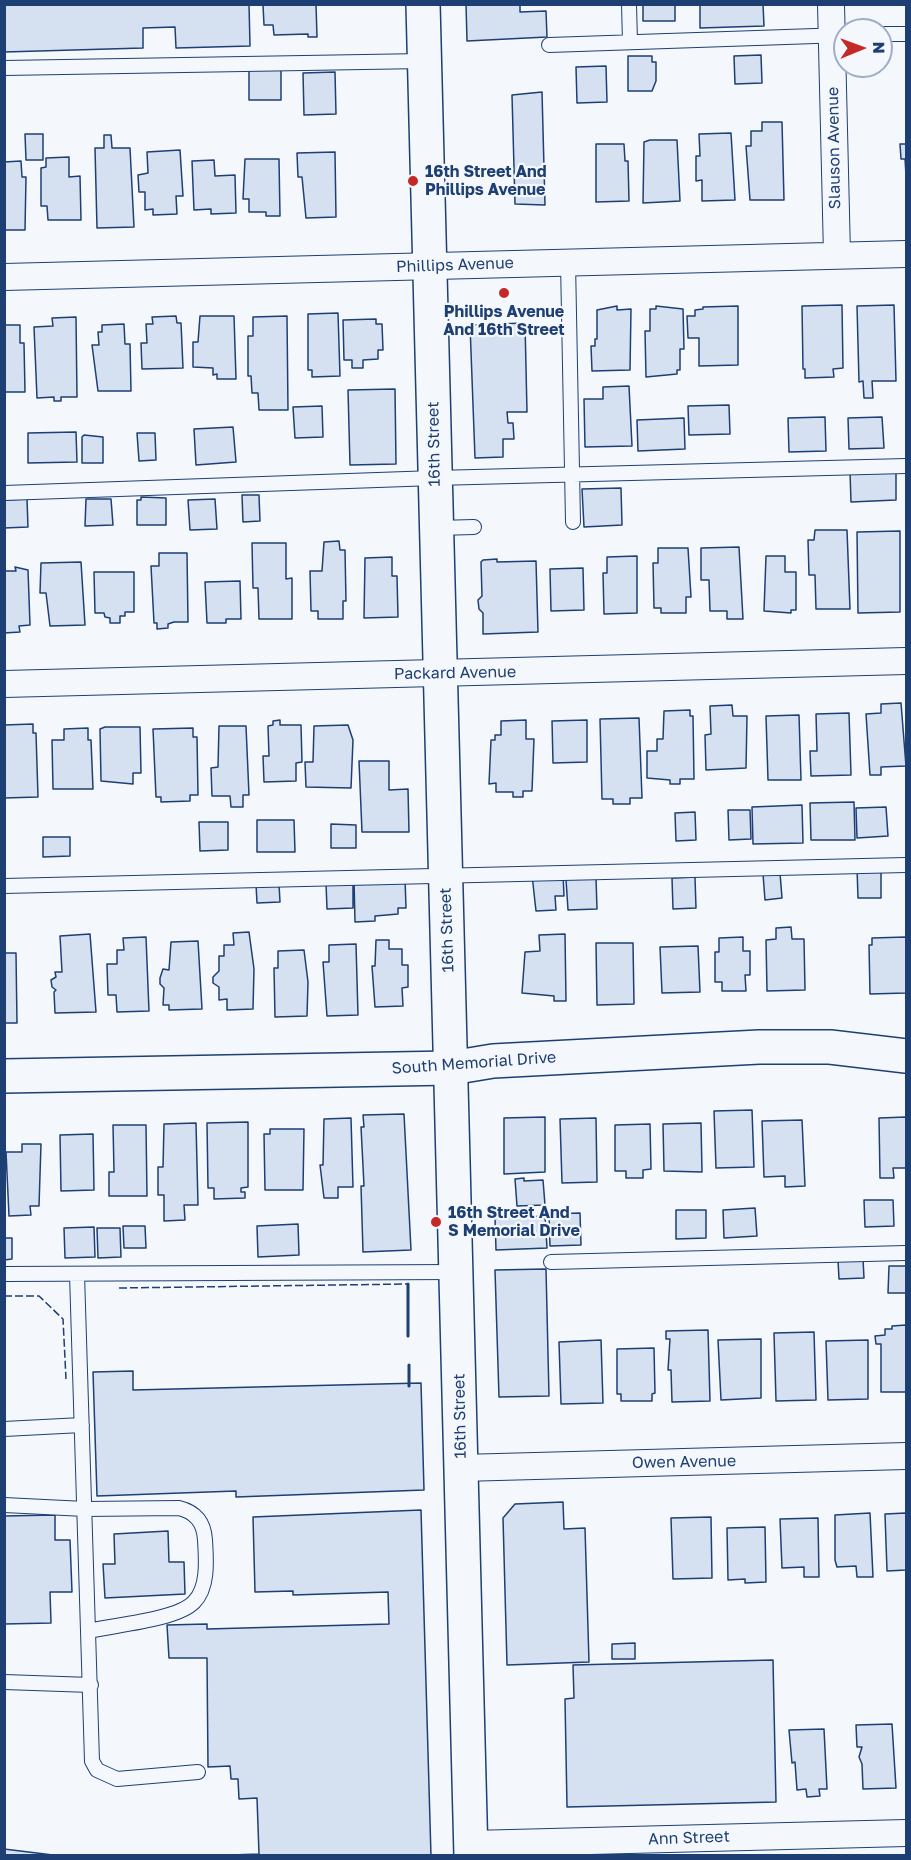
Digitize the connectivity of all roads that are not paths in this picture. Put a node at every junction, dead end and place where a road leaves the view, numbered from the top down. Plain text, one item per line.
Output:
1 (423, 4) edge
2 (629, 4) edge
3 (833, 35) edge
4 (630, 42) junction
5 (549, 45) dead end
6 (424, 61) junction
7 (4, 68) edge
8 (838, 78) edge
9 (906, 254) edge
10 (837, 255) junction
11 (568, 262) junction
12 (430, 266) junction
13 (4, 277) edge
14 (906, 466) edge
15 (573, 474) junction
16 (435, 478) junction
17 (4, 493) edge
18 (573, 522) dead end
19 (474, 526) dead end
20 (436, 528) junction
21 (906, 661) edge
22 (440, 673) junction
23 (4, 684) edge
24 (906, 865) edge
25 (446, 877) junction
26 (4, 886) edge
27 (901, 1053) edge
28 (451, 1068) junction
29 (4, 1076) edge
30 (906, 1253) edge
31 (551, 1262) dead end
32 (456, 1272) junction
33 (4, 1274) edge
34 (77, 1274) junction
35 (82, 1425) junction
36 (4, 1429) edge
37 (906, 1456) edge
38 (461, 1468) junction
39 (4, 1505) edge
40 (85, 1509) junction
41 (89, 1631) junction
42 (4, 1682) edge
43 (91, 1685) junction
44 (198, 1772) dead end
45 (906, 1833) edge
46 (471, 1850) edge

1 - 6 street, 16th Street
2 - 4 lane
3 - 4 lane
4 - 5 lane
6 - 7 lane
6 - 12 street, 16th Street
8 - 10 street, Slauson Avenue
9 - 10 street, Phillips Avenue
10 - 11 street, Phillips Avenue
11 - 12 street, Phillips Avenue
11 - 15 lane
12 - 13 street, Phillips Avenue
12 - 16 street, 16th Street
14 - 15 lane
15 - 16 lane
15 - 18 lane
16 - 17 lane
16 - 20 street, 16th Street
19 - 20 lane
20 - 22 street, 16th Street
21 - 22 street, Packard Avenue
22 - 23 street, Packard Avenue
22 - 25 street, 16th Street
24 - 25 lane
25 - 26 lane
25 - 28 street, 16th Street
27 - 28 street, South Memorial Drive
28 - 29 street, South Memorial Drive
28 - 32 street, 16th Street
30 - 31 lane
32 - 34 lane
32 - 38 street, 16th Street
33 - 34 lane
34 - 35 lane
35 - 36 lane
35 - 40 lane
37 - 38 street, Owen Avenue
38 - 46 street, 16th Street
39 - 40 lane
40 - 41 lane
40 - 41 lane
41 - 43 lane
42 - 43 lane
43 - 44 lane
45 - 46 street, Ann Street

